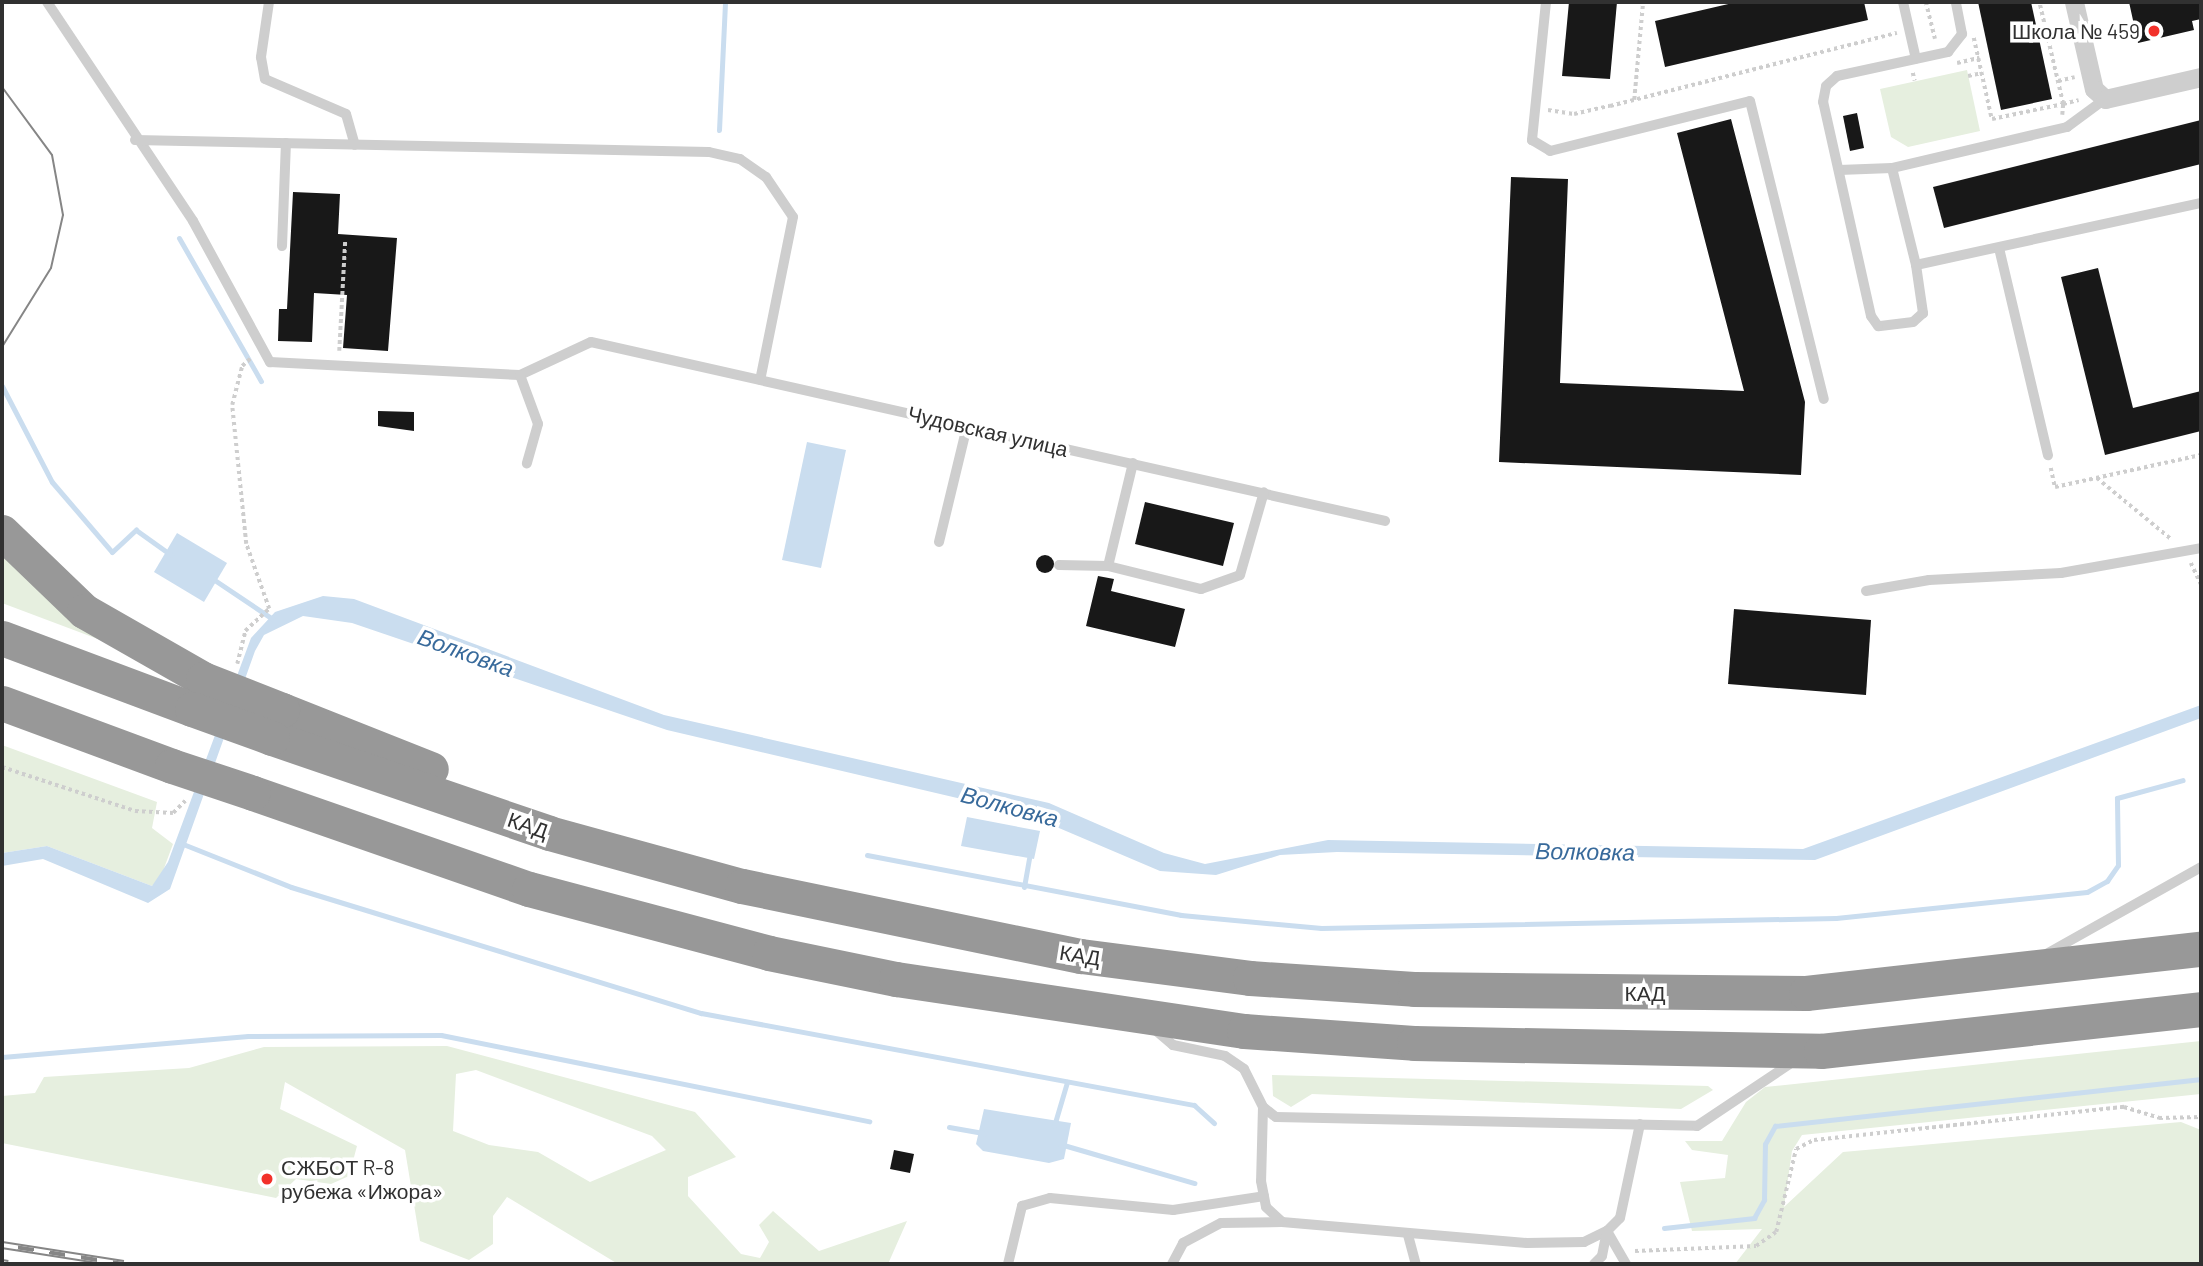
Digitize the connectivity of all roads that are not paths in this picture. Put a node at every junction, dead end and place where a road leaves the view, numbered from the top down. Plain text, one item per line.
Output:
1 (47, 2) edge
2 (268, 2) edge
3 (1546, 2) edge
4 (1903, 2) edge
5 (1956, 2) edge
6 (2074, 2) edge
7 (1916, 59) junction
8 (2201, 77) edge
9 (2105, 99) junction
10 (135, 140) junction
11 (286, 143) junction
12 (355, 145) junction
13 (1892, 168) junction
14 (1839, 170) junction
15 (2201, 202) edge
16 (282, 246) dead end
17 (1999, 248) junction
18 (1916, 265) junction
19 (520, 375) junction
20 (760, 380) junction
21 (1824, 399) dead end
22 (967, 426) junction
23 (2048, 455) road end
24 (527, 463) dead end
25 (1133, 463) junction
26 (1264, 492) junction
27 (1385, 520) dead end
28 (2, 532) edge
29 (939, 542) dead end
30 (2201, 548) edge
31 (1059, 565) dead end
32 (1108, 566) junction
33 (1866, 591) dead end
34 (2, 638) edge
35 (197, 694) junction
36 (2, 703) edge
37 (2201, 867) edge
38 (2201, 949) edge
39 (2015, 973) junction
40 (2201, 1009) edge
41 (1140, 1017) junction
42 (1821, 1051) junction
43 (1263, 1107) junction
44 (1640, 1124) junction
45 (1264, 1196) junction
46 (1282, 1222) junction
47 (1607, 1231) junction
48 (1408, 1235) junction
49 (1008, 1264) edge
50 (1172, 1264) edge
51 (1416, 1264) edge
52 (1594, 1264) edge
53 (1626, 1264) edge

1 - 10 lane
2 - 12 lane
3 - 21 lane
4 - 7 lane
5 - 7 lane
6 - 9 street
7 - 14 lane
8 - 9 street
9 - 13 lane
10 - 11 lane
10 - 19 lane
11 - 12 lane
11 - 16 lane
12 - 20 lane
13 - 14 lane
13 - 18 lane
14 - 18 lane
15 - 17 lane
17 - 18 lane
17 - 23 lane
19 - 20 lane, Чудовская улица
19 - 24 lane
20 - 22 lane, Чудовская улица
22 - 25 lane, Чудовская улица
22 - 29 lane
25 - 26 lane, Чудовская улица
25 - 32 lane
26 - 27 lane, Чудовская улица
26 - 32 lane
28 - 35 highway
30 - 33 lane
31 - 32 lane
34 - 35 highway, КАД
35 - 39 highway, КАД, bridge
36 - 41 highway, bridge
37 - 39 lane
38 - 39 highway, КАД
40 - 42 highway
41 - 42 highway
41 - 43 lane
42 - 44 lane
43 - 44 lane
43 - 45 lane
44 - 47 lane
45 - 46 lane
45 - 49 lane
46 - 48 lane
46 - 50 lane
47 - 48 lane
47 - 52 lane
47 - 53 lane
48 - 51 lane

